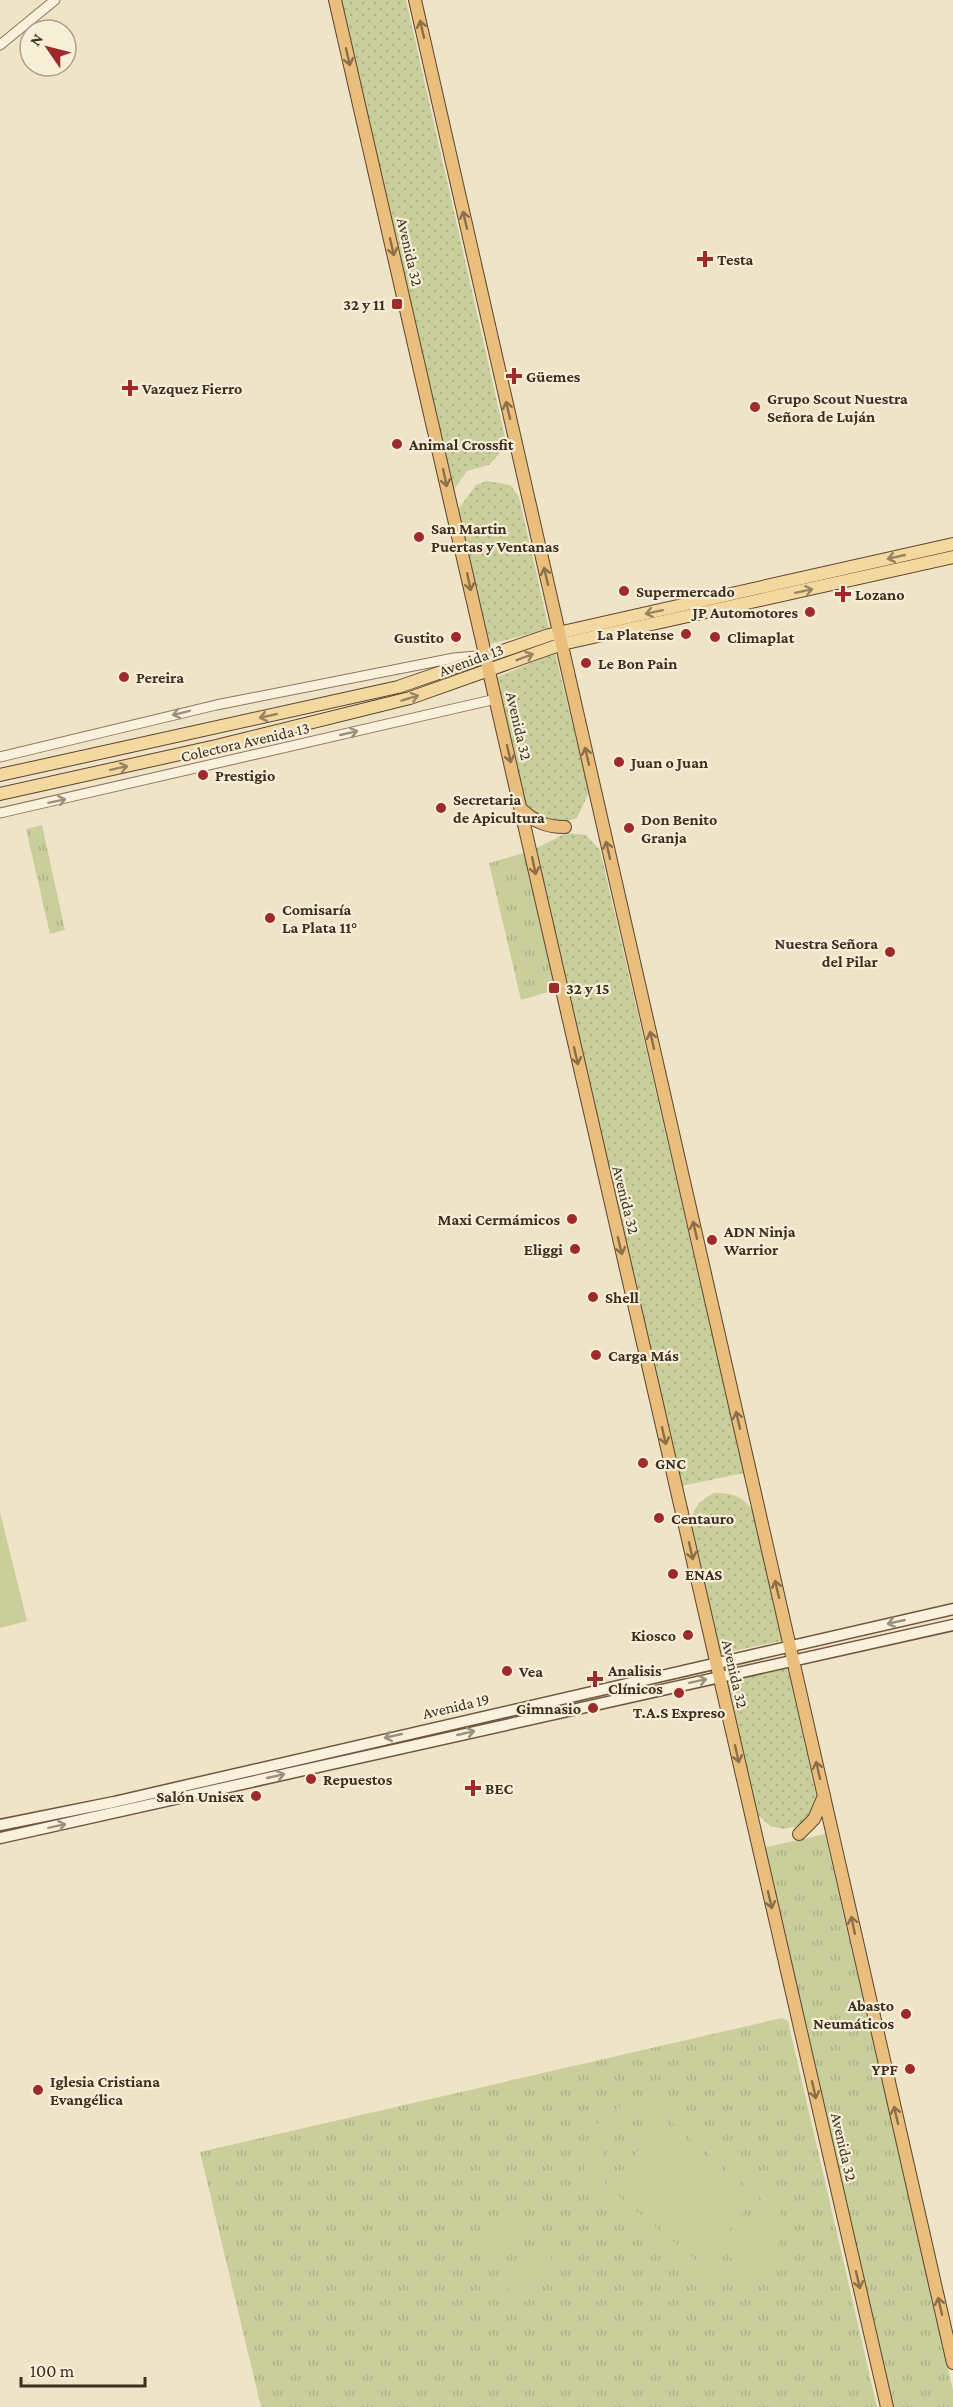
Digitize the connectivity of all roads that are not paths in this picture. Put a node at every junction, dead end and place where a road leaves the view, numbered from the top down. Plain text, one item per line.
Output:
1 (55, 0) edge
2 (335, 0) edge
3 (415, 0) edge
4 (0, 45) edge
5 (953, 544) edge
6 (953, 557) edge
7 (560, 638) junction
8 (486, 656) junction
9 (489, 671) junction
10 (496, 699) junction
11 (0, 757) edge
12 (0, 775) edge
13 (0, 794) edge
14 (521, 809) junction
15 (0, 813) edge
16 (565, 827) dead end
17 (953, 1609) edge
18 (953, 1625) edge
19 (790, 1647) junction
20 (793, 1660) junction
21 (716, 1663) junction
22 (719, 1677) junction
23 (824, 1796) junction
24 (0, 1825) edge
25 (799, 1834) dead end
26 (0, 1838) edge
27 (953, 2362) edge
28 (887, 2407) edge

1 - 4 street
2 -> 8 highway, Avenida 32
7 -> 3 highway
5 -> 7 main road, Avenida 13
7 -> 6 main road, Avenida 13
7 - 8 main road, Avenida 13
9 -> 7 main road, Avenida 13
19 -> 7 highway
8 - 9 highway, Avenida 32
8 -> 11 street
8 -> 12 main road, Avenida 13
9 - 10 highway, Avenida 32
13 -> 9 main road, Avenida 13
10 -> 14 highway, Avenida 32
15 -> 10 street, Colectora Avenida 13
14 - 16 highway
14 -> 21 highway, Avenida 32
17 -> 19 main road, Avenida 19
18 - 20 main road, Avenida 19
19 - 20 highway
19 - 21 main road, Avenida 19
20 - 22 main road, Avenida 19
23 -> 20 highway
21 - 22 highway, Avenida 32
21 -> 24 main road, Avenida 19
26 -> 22 main road, Avenida 19
22 -> 28 highway, Avenida 32
23 - 25 highway
27 -> 23 highway

